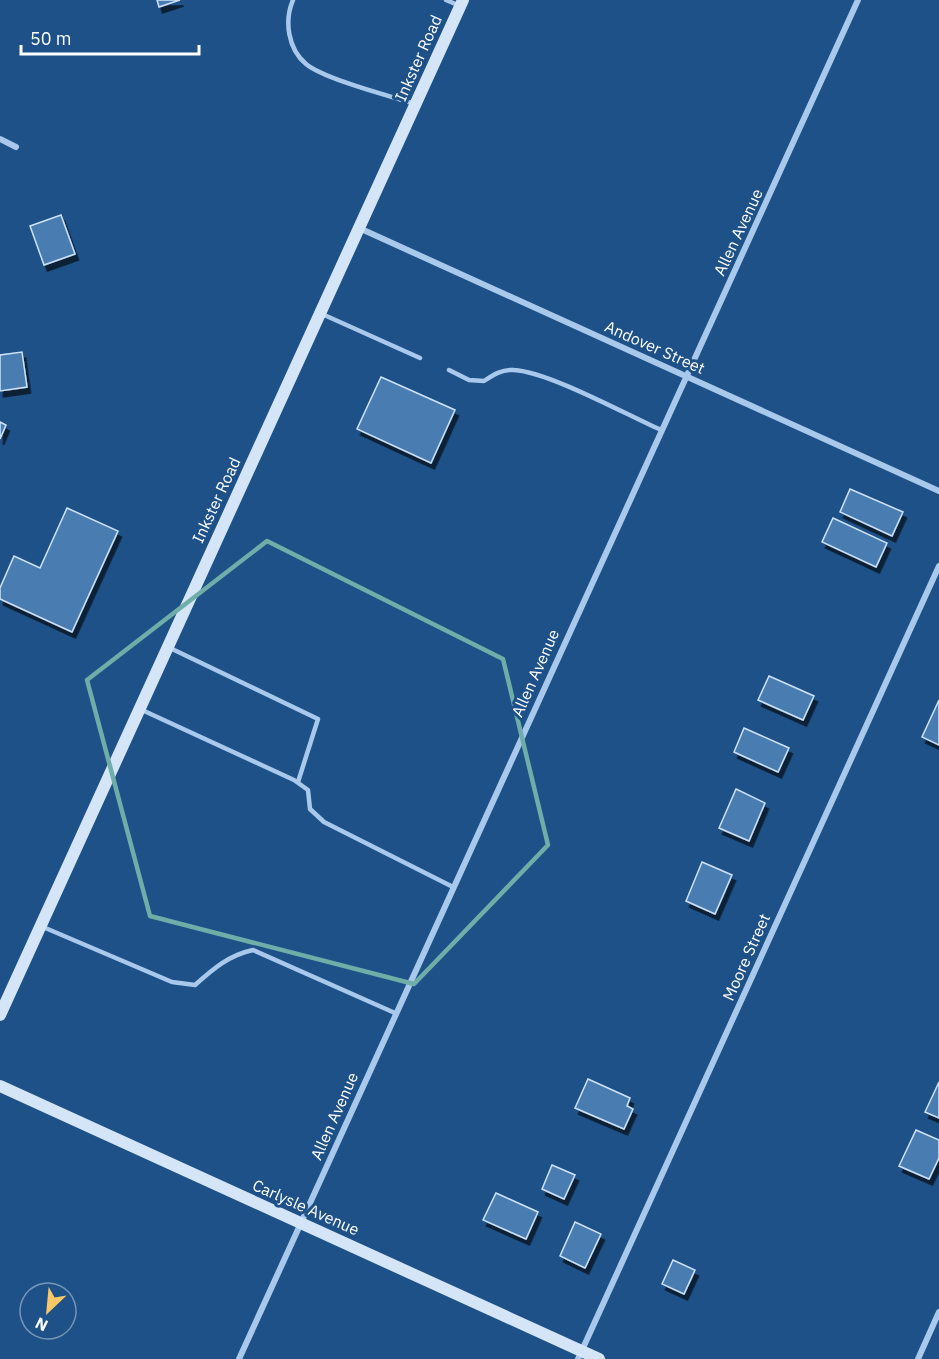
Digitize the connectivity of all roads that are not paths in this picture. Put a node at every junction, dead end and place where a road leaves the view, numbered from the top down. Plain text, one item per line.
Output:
1 (293, 0) edge
2 (446, 0) edge
3 (858, 0) edge
4 (461, 3) edge
5 (415, 104) junction
6 (0, 139) edge
7 (16, 147) dead end
8 (359, 228) junction
9 (320, 313) junction
10 (420, 358) dead end
11 (449, 370) dead end
12 (686, 376) junction
13 (661, 430) junction
14 (939, 491) edge
15 (939, 566) edge
16 (168, 647) junction
17 (140, 709) junction
18 (298, 782) junction
19 (453, 887) junction
20 (41, 926) junction
21 (395, 1013) junction
22 (0, 1015) edge
23 (0, 1086) edge
24 (300, 1223) junction
25 (939, 1312) edge
26 (580, 1355) edge
27 (239, 1359) edge
28 (599, 1359) edge
29 (918, 1359) edge

1 - 5 lane
2 - 4 lane
3 - 12 street, Allen Avenue
4 - 5 main road, Inkster Road
5 - 8 main road, Inkster Road
6 - 7 street
8 - 9 main road, Inkster Road
8 - 12 street, Andover Street
9 - 10 lane
9 - 16 main road, Inkster Road
11 - 13 lane
12 - 13 street, Allen Avenue
12 - 14 street, Andover Street
13 - 19 street, Allen Avenue
15 - 26 street, Moore Street
16 - 17 main road, Inkster Road
16 - 18 lane
17 - 18 lane
17 - 20 main road, Inkster Road
18 - 19 lane
19 - 21 street, Allen Avenue
20 - 21 lane
20 - 22 main road, Inkster Road
21 - 24 street, Allen Avenue
23 - 24 main road, Carlysle Avenue
24 - 26 main road, Carlysle Avenue
24 - 27 street, Allen Avenue
25 - 29 street
26 - 28 main road, Carlysle Avenue

